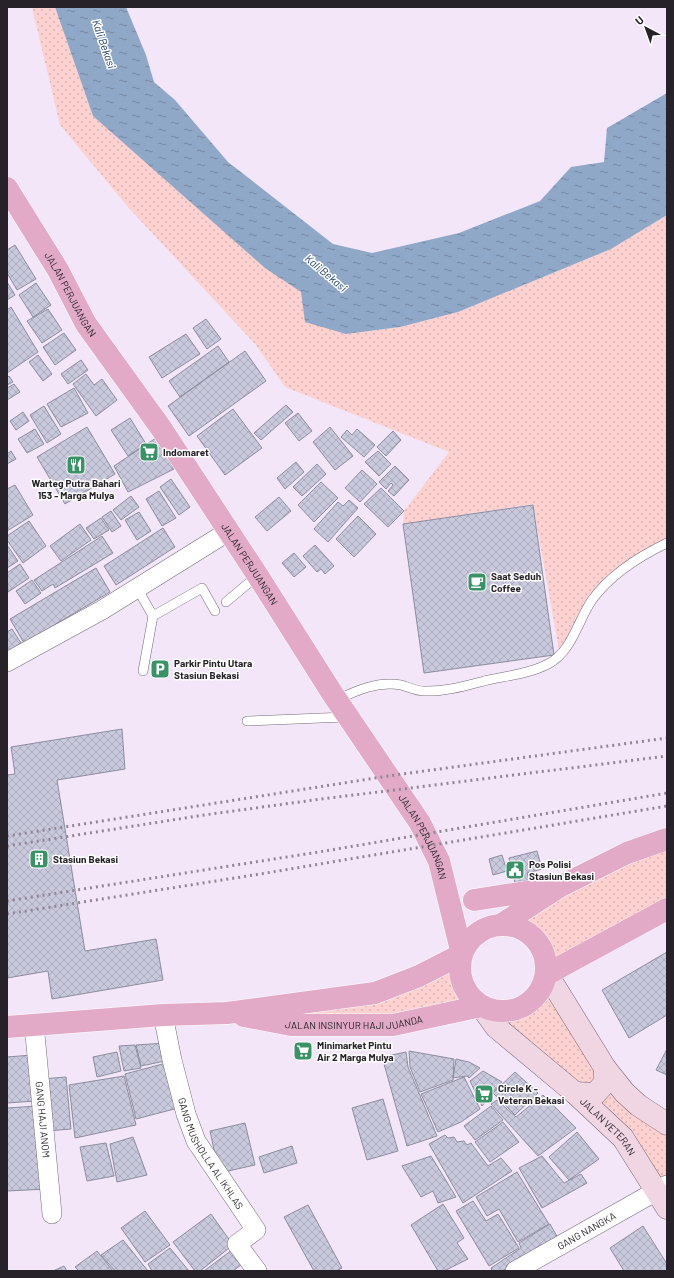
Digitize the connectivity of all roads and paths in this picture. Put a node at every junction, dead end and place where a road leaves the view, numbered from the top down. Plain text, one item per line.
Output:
1 (7, 188) edge
2 (228, 531) junction
3 (667, 543) edge
4 (258, 576) junction
5 (136, 588) junction
6 (226, 602) dead end
7 (215, 610) dead end
8 (153, 616) junction
9 (7, 662) edge
10 (143, 671) dead end
11 (342, 708) junction
12 (247, 721) dead end
13 (667, 839) edge
14 (439, 861) junction
15 (559, 887) junction
16 (474, 900) junction
17 (667, 909) edge
18 (499, 925) junction
19 (462, 954) junction
20 (547, 974) junction
21 (481, 1006) junction
22 (227, 1013) junction
23 (163, 1015) junction
24 (34, 1024) junction
25 (7, 1027) edge
26 (605, 1068) junction
27 (575, 1093) junction
28 (667, 1124) edge
29 (664, 1195) edge
30 (52, 1214) dead end
31 (258, 1271) edge
32 (515, 1271) edge

1 - 2 main road, JALAN PERJUANGAN
2 - 4 main road, JALAN PERJUANGAN
2 - 5 street
3 - 11 lane
4 - 6 lane
4 - 11 main road, JALAN PERJUANGAN
5 - 8 lane
5 - 9 street
7 - 8 lane
8 - 10 lane
11 - 12 lane
11 - 14 main road, JALAN PERJUANGAN
13 - 15 main road
14 - 16 main road
14 - 19 main road, JALAN PERJUANGAN
15 - 16 main road
15 - 18 main road
16 - 18 main road
17 - 20 main road
18 - 19 main road
18 - 20 main road
19 - 21 main road
19 - 22 main road, JALAN INSINYUR HAJI JUANDA
20 - 21 main road
20 - 26 street
21 - 22 main road, JALAN INSINYUR HAJI JUANDA
21 - 27 street, JALAN VETERAN
22 - 23 main road, JALAN INSINYUR HAJI JUANDA
23 - 24 main road, JALAN INSINYUR HAJI JUANDA
23 - 31 street, GANG MUSHOLLA AL IKHLAS
24 - 25 main road, JALAN INSINYUR HAJI JUANDA
24 - 30 street, GANG HAJI ANOM
26 - 27 street
26 - 28 street
27 - 29 street, JALAN VETERAN
29 - 32 street, GANG NANGKA

